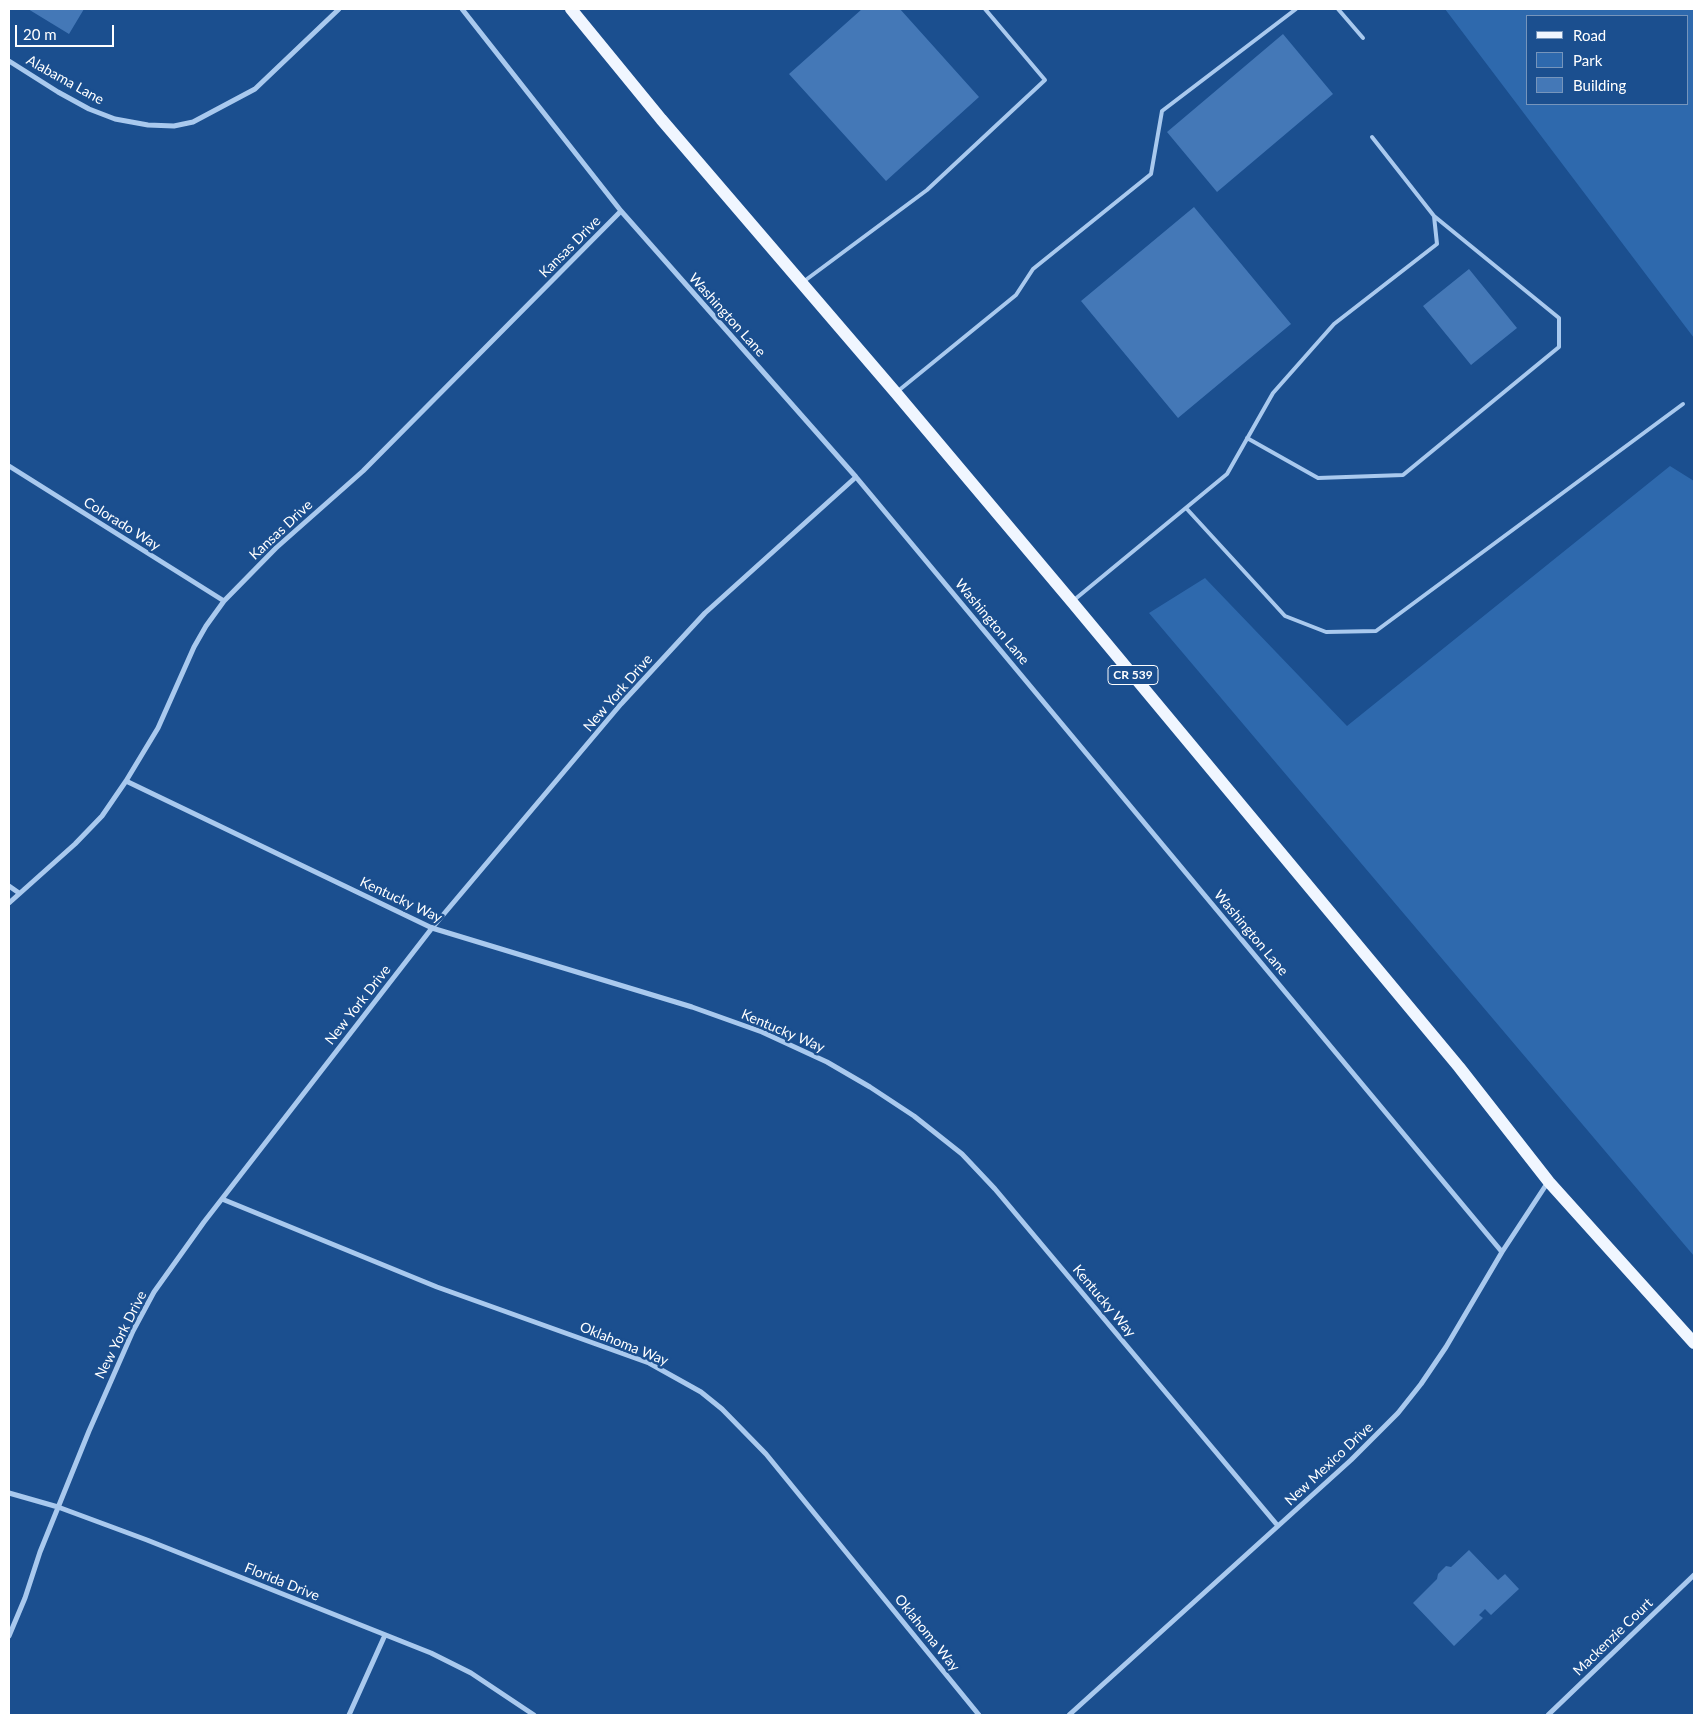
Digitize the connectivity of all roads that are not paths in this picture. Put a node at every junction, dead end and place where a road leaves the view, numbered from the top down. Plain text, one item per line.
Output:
1 (339, 9) edge
2 (462, 9) edge
3 (571, 9) edge
4 (985, 9) edge
5 (1296, 9) edge
6 (1338, 9) edge
7 (1363, 38) dead end
8 (9, 61) edge
9 (1372, 137) dead end
10 (621, 211) junction
11 (1434, 216) junction
12 (802, 284) junction
13 (896, 393) junction
14 (1683, 404) dead end
15 (1247, 438) junction
16 (9, 466) edge
17 (856, 477) junction
18 (1186, 508) junction
19 (224, 601) junction
20 (1072, 602) junction
21 (126, 782) junction
22 (9, 886) edge
23 (19, 893) junction
24 (9, 903) edge
25 (432, 928) junction
26 (1549, 1182) junction
27 (222, 1199) junction
28 (1502, 1252) junction
29 (1694, 1343) edge
30 (9, 1494) edge
31 (58, 1507) junction
32 (1278, 1526) junction
33 (1694, 1575) edge
34 (385, 1635) junction
35 (9, 1636) edge
36 (348, 1715) edge
37 (534, 1715) edge
38 (979, 1715) edge
39 (1069, 1715) edge
40 (1548, 1715) edge

1 - 8 street, Alabama Lane
2 - 10 street, Washington Lane
3 - 12 main road, CR 539
4 - 12 lane
5 - 13 lane
6 - 7 lane
9 - 11 lane
10 - 17 street, Washington Lane
10 - 19 street, Kansas Drive
11 - 15 lane
11 - 15 lane
12 - 13 main road, CR 539
13 - 20 main road, CR 539
14 - 18 lane
15 - 18 lane
16 - 19 street, Colorado Way
17 - 25 street, New York Drive
17 - 28 street, Washington Lane
18 - 20 lane
19 - 21 street, Kansas Drive
20 - 26 main road, CR 539
21 - 23 street, Kansas Drive
21 - 25 street, Kentucky Way
22 - 23 street
23 - 24 street, Kansas Drive
25 - 27 street, New York Drive
25 - 32 street, Kentucky Way
26 - 28 street, New Mexico Drive
26 - 29 main road, CR 539
27 - 31 street, New York Drive
27 - 38 street, Oklahoma Way
28 - 32 street, New Mexico Drive
30 - 31 street, Florida Drive
31 - 34 street, Florida Drive
31 - 35 street, New York Drive
32 - 39 street, New Mexico Drive
33 - 40 street, Mackenzie Court
34 - 36 street
34 - 37 street, Florida Drive

